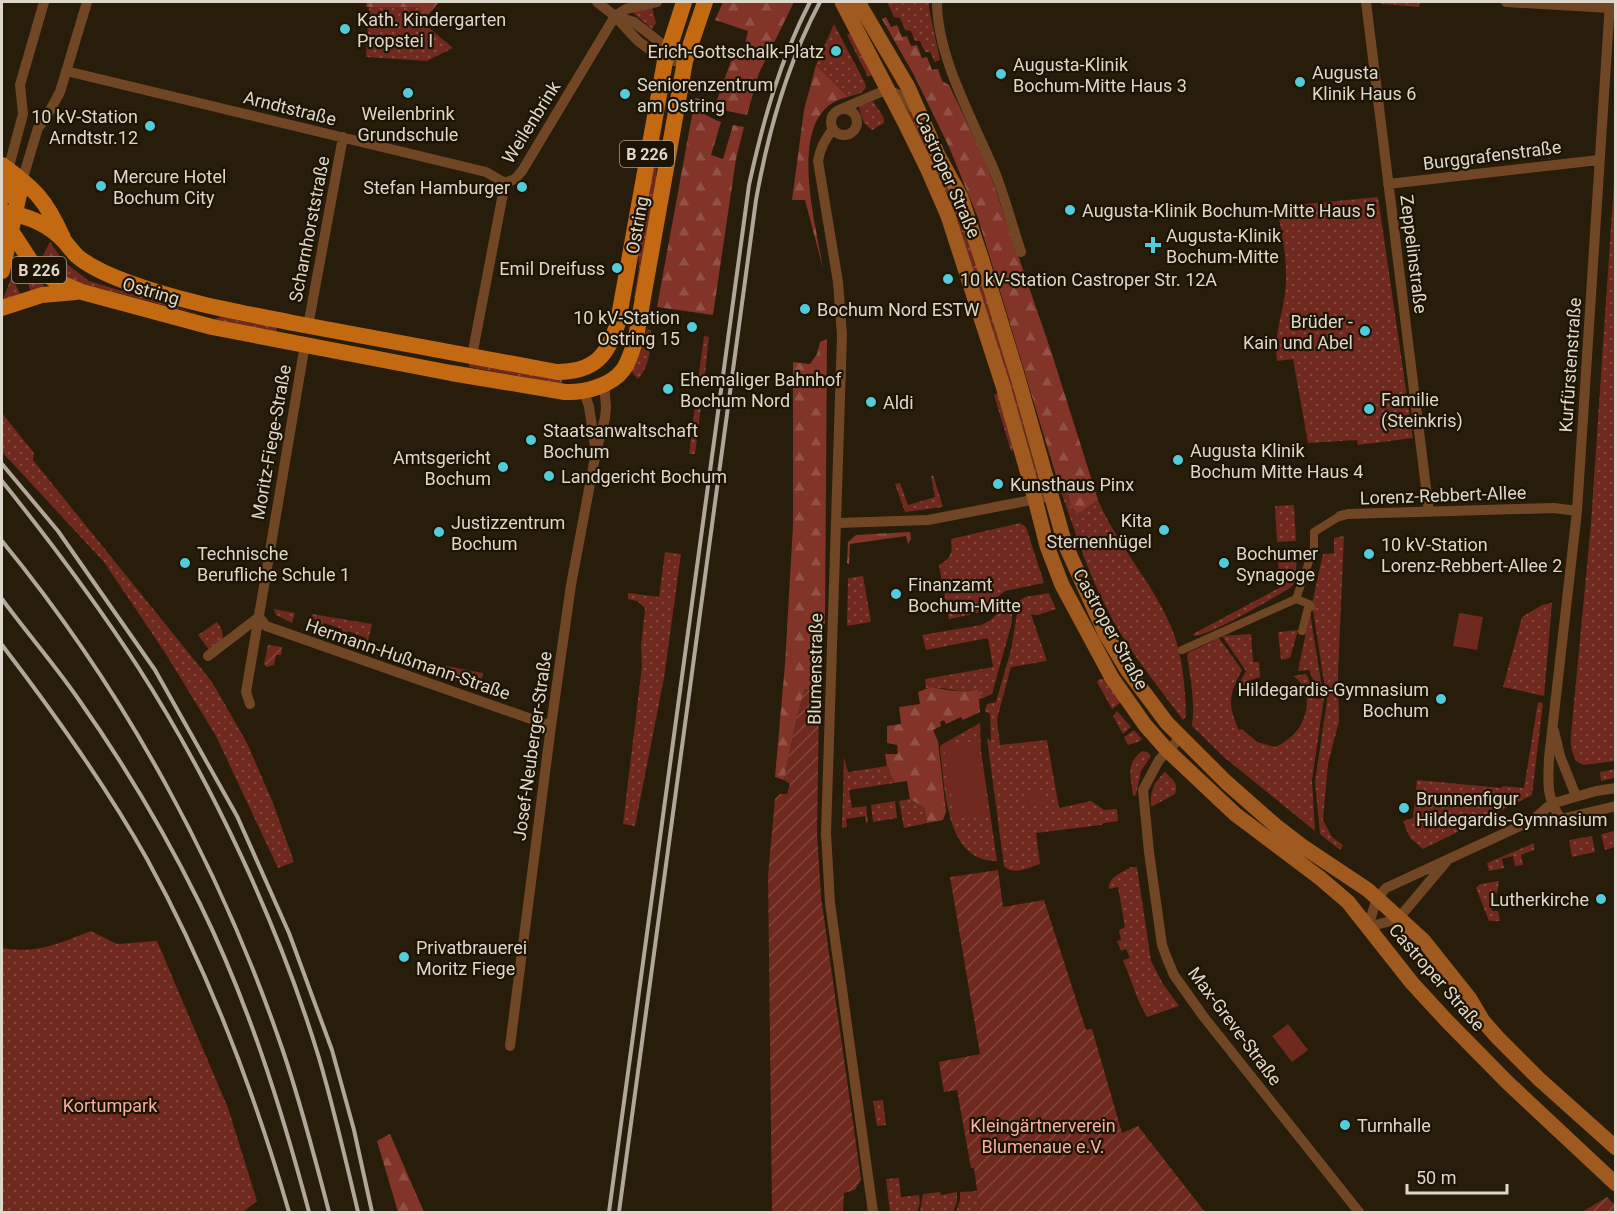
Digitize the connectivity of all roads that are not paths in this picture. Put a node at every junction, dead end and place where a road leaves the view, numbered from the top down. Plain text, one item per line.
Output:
1 (44, 2) edge
2 (87, 2) edge
3 (597, 2) edge
4 (657, 2) edge
5 (684, 2) edge
6 (705, 2) edge
7 (842, 2) edge
8 (858, 2) edge
9 (937, 2) edge
10 (1366, 2) edge
11 (1506, 2) edge
12 (1610, 5) edge
13 (615, 16) junction
14 (666, 55) junction
15 (685, 61) junction
16 (66, 71) junction
17 (888, 92) junction
18 (841, 109) junction
19 (922, 122) junction
20 (833, 129) junction
21 (343, 137) junction
22 (1599, 160) junction
23 (4, 180) edge
24 (22, 181) junction
25 (505, 183) junction
26 (1388, 184) junction
27 (6, 215) edge
28 (10, 232) junction
29 (64, 241) junction
30 (1021, 252) dead end
31 (2, 271) edge
32 (82, 291) junction
33 (2, 308) edge
34 (308, 326) junction
35 (305, 344) junction
36 (472, 356) junction
37 (587, 366) junction
38 (451, 373) junction
39 (604, 383) junction
40 (584, 391) junction
41 (596, 452) junction
42 (1051, 495) junction
43 (1035, 499) junction
44 (1577, 511) junction
45 (1429, 512) junction
46 (1340, 516) joint
47 (837, 523) junction
48 (1296, 599) junction
49 (259, 616) junction
50 (1302, 631) dead end
51 (1182, 650) dead end
52 (208, 656) dead end
53 (250, 704) dead end
54 (551, 726) junction
55 (1554, 730) junction
56 (1180, 738) junction
57 (1167, 750) junction
58 (1616, 788) edge
59 (1576, 796) junction
60 (1551, 804) junction
61 (1616, 807) edge
62 (1564, 818) junction
63 (1533, 820) junction
64 (1448, 859) junction
65 (1377, 898) junction
66 (1398, 918) junction
67 (1368, 927) junction
68 (510, 1046) dead end
69 (1616, 1148) edge
70 (1616, 1184) edge
71 (873, 1212) edge
72 (1359, 1212) edge

1 - 23 street
2 - 16 street
3 - 13 street
4 - 13 street
5 - 14 main road, B 226
6 - 15 main road, B 226
7 - 17 main road, Castroper Straße
8 - 19 main road, Castroper Straße
9 - 30 street
10 - 26 street, Zeppelinstraße
11 - 12 street
12 - 22 street, Kurfürstenstraße
13 - 14 street
13 - 25 street, Weilenbrink
14 - 15 street
14 - 37 main road, Ostring / B 226
15 - 39 main road, Ostring / B 226
16 - 21 street, Arndtstraße
16 - 24 street
17 - 18 street
17 - 19 street
17 - 43 main road, Castroper Straße
18 - 20 street, Blumenstraße
18 - 20 street
19 - 42 main road, Castroper Straße
20 - 47 street, Blumenstraße
21 - 25 street, Arndtstraße
21 - 34 street, Scharnhorststraße
22 - 26 street, Burggrafenstraße
22 - 44 street, Kurfürstenstraße
23 - 24 main road, B 226
24 - 27 main road, B 226
24 - 29 main road, Ostring / B 226
25 - 36 street, Weilenbrink
26 - 45 street, Zeppelinstraße
27 - 28 main road, B 226
27 - 29 main road, Ostring / B 226
28 - 31 main road, B 226
28 - 32 main road, Ostring / B 226
29 - 34 main road, Ostring / B 226
32 - 33 main road, B 226
32 - 35 main road, Ostring / B 226
34 - 35 main road
34 - 36 main road, Ostring / B 226
35 - 38 main road, Ostring / B 226
35 - 49 street, Moritz-Fiege-Straße
36 - 37 main road, Ostring / B 226
36 - 38 main road
37 - 39 main road
37 - 40 main road
38 - 40 main road, Ostring / B 226
39 - 40 main road, Ostring / B 226
39 - 41 street, Josef-Neuberger-Straße
40 - 41 street, Josef-Neuberger-Straße
41 - 54 street, Josef-Neuberger-Straße
42 - 43 street
42 - 56 main road, Castroper Straße
43 - 47 street
43 - 57 main road, Castroper Straße
44 - 45 street, Lorenz-Rebbert-Allee
44 - 55 street, Kurfürstenstraße
45 - 46 street, Lorenz-Rebbert-Allee
46 - 48 street, Lorenz-Rebbert-Allee
47 - 71 street, Blumenstraße
48 - 50 street
48 - 51 street
49 - 52 street
49 - 53 street, Moritz-Fiege-Straße
49 - 54 street, Hermann-Hußmann-Straße
54 - 68 street, Josef-Neuberger-Straße
55 - 59 street, Kurfürstenstraße
55 - 60 street, Kurfürstenstraße
56 - 57 street, Max-Greve-Straße
56 - 65 main road, Castroper Straße
57 - 67 main road, Castroper Straße
57 - 72 street, Max-Greve-Straße
58 - 59 street
59 - 60 street
59 - 62 street
60 - 62 street
60 - 63 street
61 - 62 street
62 - 63 street
63 - 64 street
64 - 65 street
64 - 66 street
65 - 66 main road, Castroper Straße
65 - 67 street
66 - 67 street
66 - 69 main road, Castroper Straße
67 - 70 main road, Castroper Straße

